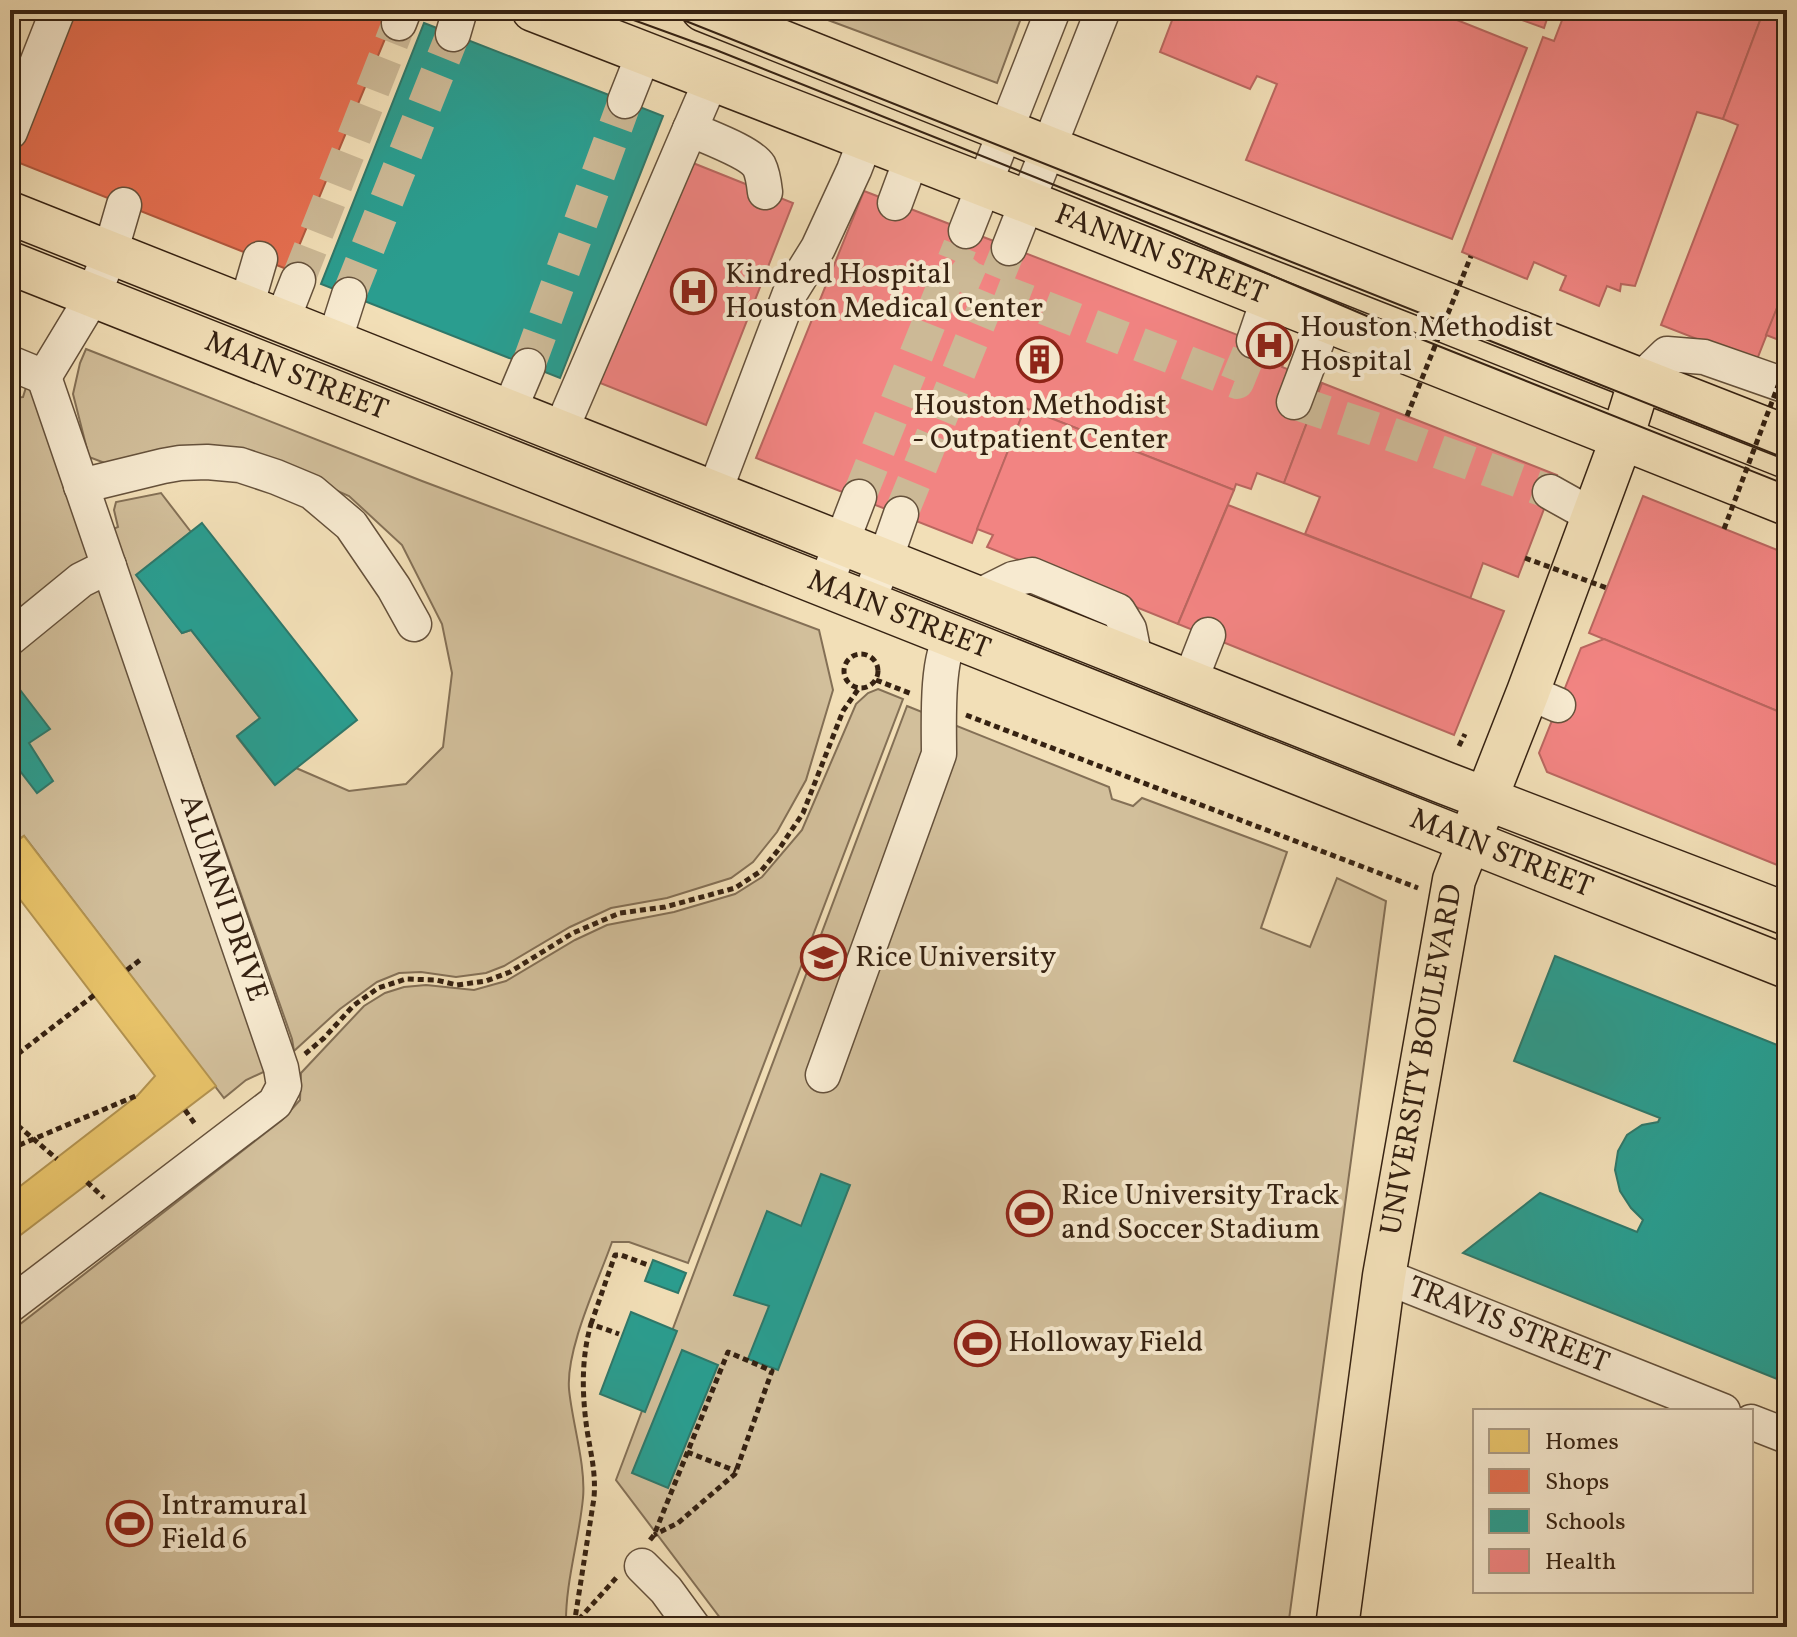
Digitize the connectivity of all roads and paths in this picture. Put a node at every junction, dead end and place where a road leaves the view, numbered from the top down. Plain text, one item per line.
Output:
1 (58, 10) edge
2 (533, 10) edge
3 (703, 10) edge
4 (1053, 10) edge
5 (1103, 10) edge
6 (644, 53) junction
7 (712, 78) junction
8 (625, 101) tunnel mouth
9 (690, 129) junction
10 (1005, 131) junction
11 (10, 132) edge
12 (866, 139) junction
13 (1049, 148) junction
14 (912, 157) junction
15 (984, 185) junction
16 (765, 192) dead end
17 (1028, 202) junction
18 (895, 203) dead end
19 (124, 205) dead end
20 (10, 213) edge
21 (966, 231) tunnel mouth
22 (1009, 248) tunnel mouth
23 (110, 253) junction
24 (1471, 256) dead end
25 (260, 259) dead end
26 (10, 263) edge
27 (298, 280) tunnel mouth
28 (349, 295) tunnel mouth
29 (93, 296) junction
30 (1269, 297) junction
31 (264, 314) junction
32 (1325, 320) junction
33 (1254, 341) tunnel mouth
34 (334, 342) junction
35 (1787, 362) edge
36 (10, 363) edge
37 (528, 366) tunnel mouth
38 (44, 377) junction
39 (1640, 380) junction
40 (1787, 386) edge
41 (1294, 402) dead end
42 (509, 411) junction
43 (1407, 416) dead end
44 (560, 432) junction
45 (1787, 437) edge
46 (1622, 438) junction
47 (81, 486) junction
48 (1550, 492) tunnel mouth
49 (714, 493) junction
50 (859, 497) tunnel mouth
51 (1787, 504) edge
52 (901, 514) tunnel mouth
53 (1593, 516) junction
54 (1724, 529) dead end
55 (843, 543) junction
56 (1525, 558) dead end
57 (885, 560) junction
58 (109, 566) junction
59 (825, 586) junction
60 (1607, 588) dead end
61 (867, 603) junction
62 (414, 624) dead end
63 (1208, 635) dead end
64 (952, 636) junction
65 (10, 638) edge
66 (876, 680) junction
67 (1190, 681) junction
68 (859, 688) junction
69 (939, 704) junction
70 (1465, 734) dead end
71 (1459, 746) dead end
72 (1486, 798) junction
73 (1468, 840) junction
74 (15, 884) dead end
75 (1418, 888) dead end
76 (10, 890) edge
77 (1785, 907) edge
78 (140, 960) dead end
79 (1787, 967) edge
80 (127, 970) dead end
81 (97, 993) dead end
82 (303, 1055) dead end
83 (10, 1060) edge
84 (823, 1075) dead end
85 (138, 1095) dead end
86 (185, 1110) dead end
87 (10, 1119) edge
88 (195, 1124) dead end
89 (34, 1139) junction
90 (10, 1149) edge
91 (57, 1159) dead end
92 (648, 1265) dead end
93 (1384, 1276) junction
94 (10, 1305) edge
95 (591, 1324) junction
96 (619, 1334) dead end
97 (1718, 1409) edge
98 (1753, 1423) edge
99 (1787, 1436) edge
100 (687, 1452) junction
101 (736, 1471) junction
102 (642, 1553) junction
103 (573, 1626) edge
104 (693, 1627) edge
105 (1337, 1627) edge

1 - 11 street
2 - 6 main road, FANNIN STREET
3 - 10 main road, FANNIN STREET
4 - 10 street
5 - 13 street
6 - 7 main road, FANNIN STREET
6 - 8 street
7 - 9 street
7 - 12 main road, FANNIN STREET
9 - 16 street
9 - 44 street
10 - 13 main road, FANNIN STREET
10 - 15 street
12 - 14 main road, FANNIN STREET
12 - 49 street
13 - 17 street
13 - 39 main road, FANNIN STREET
14 - 15 main road, FANNIN STREET
14 - 18 street
15 - 17 main road, FANNIN STREET
15 - 21 street
17 - 22 street
17 - 30 main road, FANNIN STREET
19 - 23 street
20 - 23 main road, MAIN STREET
23 - 29 street
23 - 31 main road, MAIN STREET
24 - 43 path, bridge
25 - 31 street
26 - 29 main road, MAIN STREET
27 - 31 street
28 - 34 street
29 - 38 street
29 - 59 main road, MAIN STREET
30 - 32 main road, FANNIN STREET
30 - 33 street
31 - 34 main road, MAIN STREET
32 - 41 street
32 - 46 main road, FANNIN STREET
34 - 42 main road, MAIN STREET
35 - 54 path, bridge
36 - 38 street
37 - 42 street
38 - 47 street, ALUMNI DRIVE
39 - 40 street
39 - 45 main road, FANNIN STREET
39 - 46 main road, UNIVERSITY BOULEVARD
42 - 44 main road, MAIN STREET
44 - 49 main road, MAIN STREET
46 - 51 main road, FANNIN STREET
46 - 53 main road, UNIVERSITY BOULEVARD
47 - 58 street, ALUMNI DRIVE
47 - 62 street
48 - 53 street
49 - 55 main road, MAIN STREET
50 - 55 street
52 - 57 street
53 - 72 main road, UNIVERSITY BOULEVARD
55 - 57 main road, MAIN STREET
55 - 59 street
56 - 60 path, bridge
57 - 61 street
57 - 67 main road, MAIN STREET
58 - 65 street
58 - 94 street, ALUMNI DRIVE
59 - 61 main road, MAIN STREET
61 - 64 main road, MAIN STREET
63 - 67 street
64 - 69 street
64 - 73 main road, MAIN STREET
66 - 68 path
66 - 68 path
66 - 69 path
67 - 72 main road, MAIN STREET
68 - 82 path
69 - 75 path
69 - 84 street
70 - 71 path
72 - 73 main road, UNIVERSITY BOULEVARD
72 - 77 main road, MAIN STREET
73 - 79 main road, MAIN STREET
73 - 93 main road, UNIVERSITY BOULEVARD
74 - 76 path
78 - 80 path
81 - 83 path
85 - 89 path
86 - 88 path
87 - 89 path
89 - 90 path
89 - 91 path
92 - 95 path
93 - 97 street, TRAVIS STREET
93 - 105 main road, UNIVERSITY BOULEVARD
95 - 96 path
95 - 103 path
98 - 99 street
100 - 101 path
100 - 101 path
100 - 102 path
101 - 102 path
102 - 103 path
102 - 104 street

